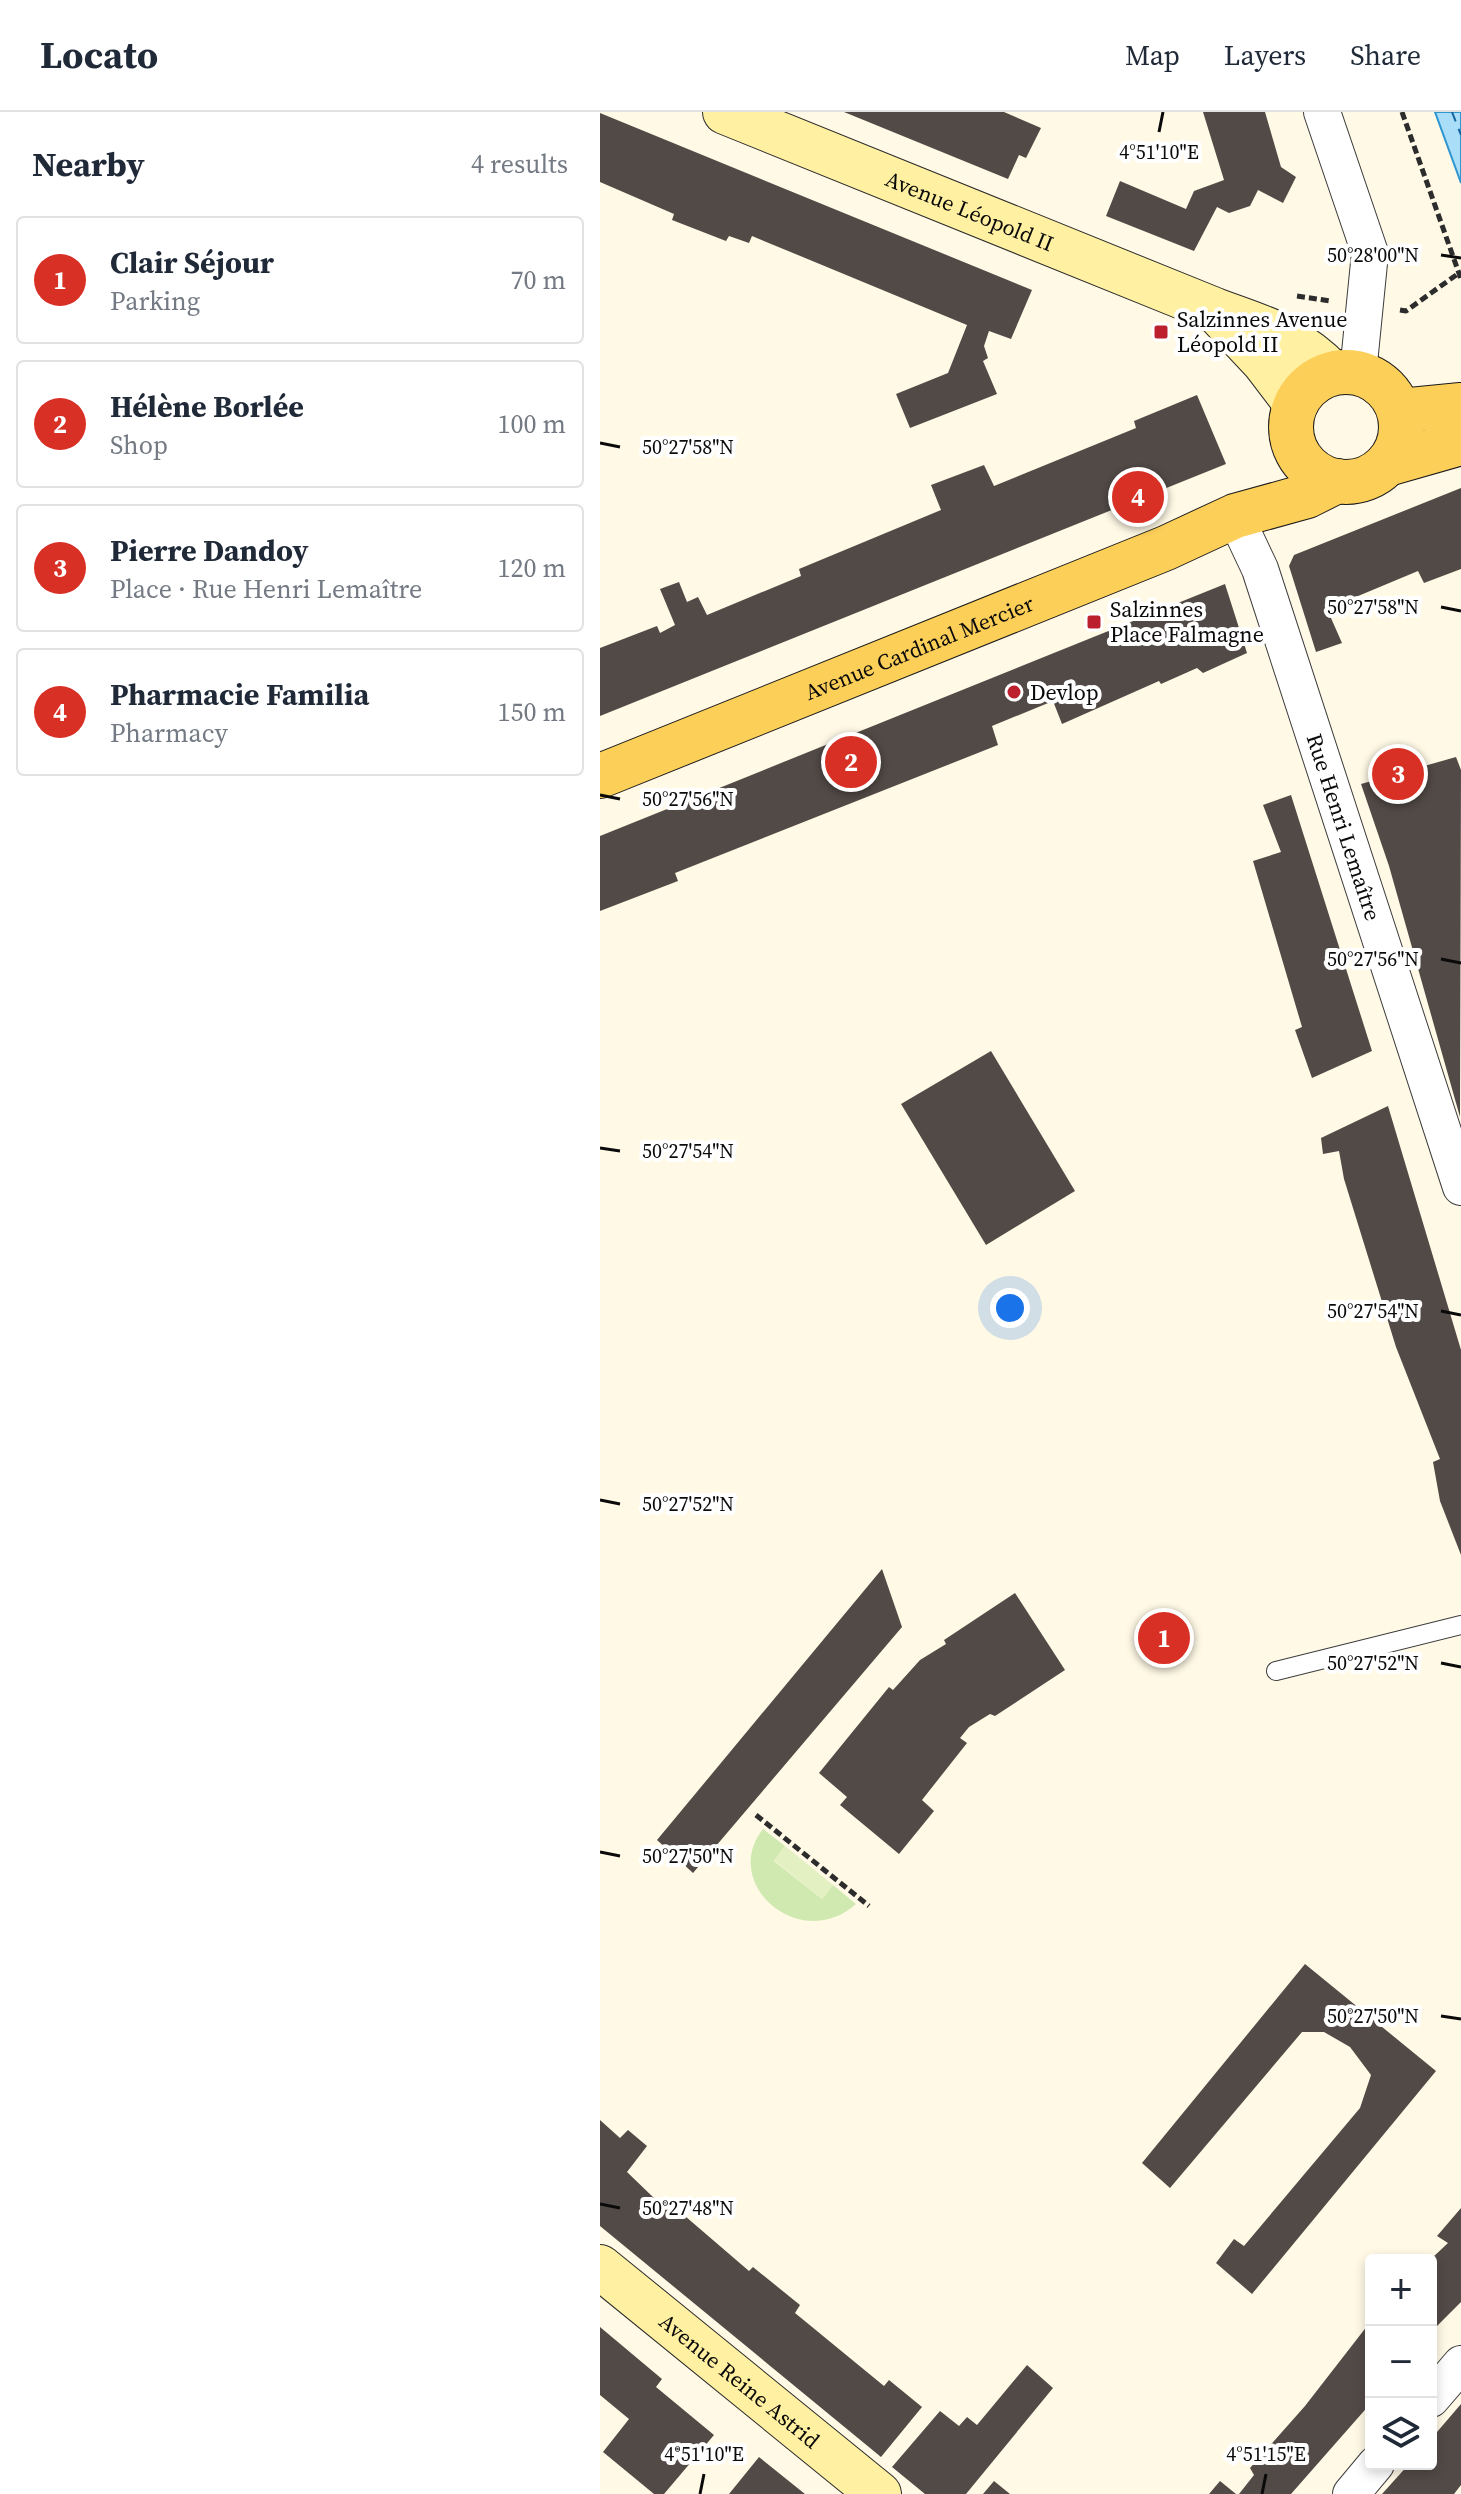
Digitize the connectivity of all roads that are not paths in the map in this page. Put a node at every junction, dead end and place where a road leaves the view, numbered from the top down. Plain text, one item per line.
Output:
1 (725, 112) edge
2 (1322, 112) edge
3 (1215, 310) junction
4 (1345, 373) junction
5 (1296, 404) junction
6 (1461, 405) edge
7 (1400, 411) junction
8 (1461, 443) edge
9 (1297, 452) junction
10 (1387, 464) junction
11 (1337, 481) junction
12 (1235, 516) junction
13 (600, 776) edge
14 (1461, 1187) edge
15 (1461, 1625) edge
16 (1276, 1671) dead end
17 (600, 2267) edge
18 (1461, 2364) edge
19 (1432, 2398) edge
20 (1371, 2470) edge
21 (879, 2494) edge
22 (1351, 2494) edge

1 - 3 main road, Avenue Léopold II
2 - 4 street
3 - 4 main road, Avenue Léopold II
3 - 5 main road, Avenue Léopold II
4 - 5 main road
4 - 7 main road
5 - 9 main road
6 - 7 main road
7 - 10 main road
8 - 10 main road
9 - 11 main road
9 - 12 main road, Avenue Cardinal Mercier
10 - 11 main road
11 - 12 main road, Avenue Cardinal Mercier
12 - 13 main road, Avenue Cardinal Mercier
12 - 14 street, Rue Henri Lemaître
15 - 16 lane
17 - 21 main road, Avenue Reine Astrid
18 - 19 street
20 - 22 street

